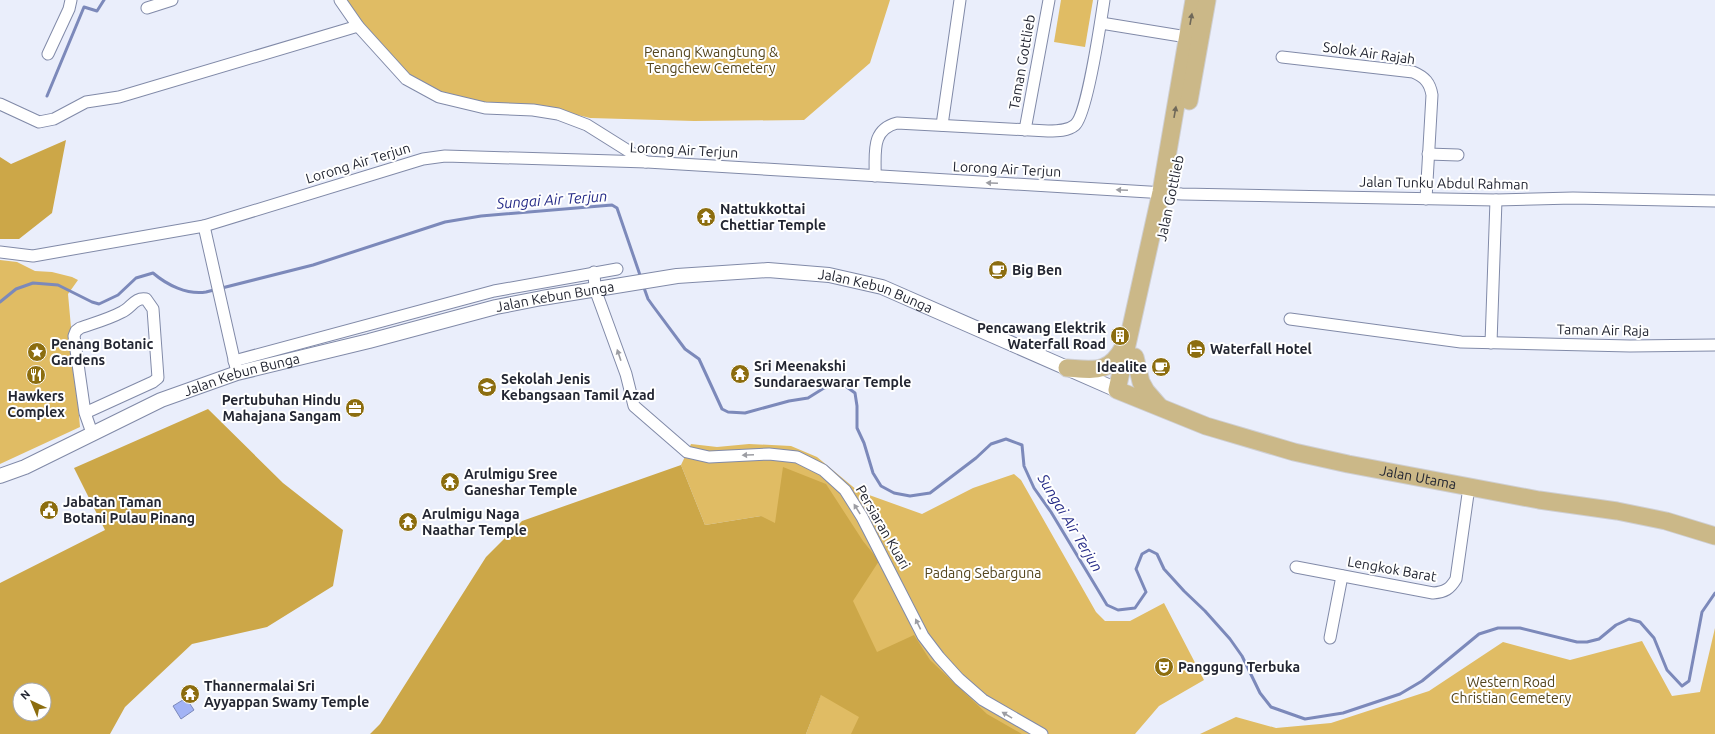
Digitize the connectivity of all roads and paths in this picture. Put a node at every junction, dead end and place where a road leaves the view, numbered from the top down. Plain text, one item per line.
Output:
1 (70, 0) edge
2 (172, 0) edge
3 (340, 0) edge
4 (960, 0) edge
5 (1048, 0) edge
6 (1104, 0) edge
7 (1194, 0) edge
8 (1207, 0) edge
9 (148, 8) dead end
10 (1101, 23) junction
11 (358, 26) junction
12 (1194, 38) junction
13 (48, 54) dead end
14 (1282, 57) dead end
15 (0, 104) edge
16 (942, 125) junction
17 (1025, 130) junction
18 (1428, 154) junction
19 (1458, 155) dead end
20 (647, 162) junction
21 (875, 176) junction
22 (1166, 193) junction
23 (1426, 199) junction
24 (1496, 200) junction
25 (1715, 201) edge
26 (204, 226) junction
27 (0, 252) edge
28 (617, 269) dead end
29 (594, 272) junction
30 (595, 289) junction
31 (1290, 319) dead end
32 (1128, 339) junction
33 (1491, 344) junction
34 (1715, 345) edge
35 (1135, 357) junction
36 (236, 367) junction
37 (1067, 368) junction
38 (1122, 392) junction
39 (1161, 408) junction
40 (84, 413) junction
41 (92, 434) junction
42 (0, 476) edge
43 (1469, 487) junction
44 (1715, 536) edge
45 (1296, 567) dead end
46 (1342, 576) junction
47 (1330, 638) dead end
48 (1042, 734) edge

1 - 13 street
2 - 9 street
3 - 11 street
4 - 16 street
5 - 17 street, Taman Gottlieb
6 - 10 street, Taman Gottlieb
12 -> 7 main road, Jalan Gottlieb
8 - 12 main road, Jalan Gottlieb
10 - 12 street
10 - 17 street, Taman Gottlieb
11 - 15 street
11 - 20 street
12 - 22 main road, Jalan Gottlieb
14 - 18 street, Solok Air Rajah
16 - 17 street, Taman Gottlieb
16 - 21 street, Taman Gottlieb
18 - 19 street
18 - 23 street, Solok Air Rajah
20 - 21 street, Lorong Air Terjun
20 - 26 street, Lorong Air Terjun
22 -> 21 street, Lorong Air Terjun
22 - 23 street, Jalan Tunku Abdul Rahman
22 - 32 main road, Jalan Gottlieb
22 - 35 main road, Jalan Gottlieb
23 - 24 street, Jalan Tunku Abdul Rahman
24 - 25 street, Jalan Tunku Abdul Rahman
24 - 33 street
26 - 27 street, Lorong Air Terjun
26 - 36 street
28 - 29 street
29 - 30 street, Persiaran Kuari
29 - 36 street
30 - 36 street, Jalan Kebun Bunga
30 - 37 street, Jalan Kebun Bunga
48 -> 30 street, Persiaran Kuari
31 - 33 street, Taman Air Raja
32 - 37 main road
32 - 38 main road, Jalan Gottlieb
33 - 34 street, Taman Air Raja
35 - 38 main road, Jalan Gottlieb
35 - 39 main road
36 - 41 street, Jalan Kebun Bunga
37 - 38 street, Jalan Kebun Bunga
38 - 39 main road, Jalan Utama
39 - 43 main road, Jalan Utama
40 - 40 street
40 - 41 street
41 - 42 street, Jalan Kebun Bunga
43 - 44 main road, Jalan Utama
43 - 46 street, Lengkok Barat
45 - 46 street, Lengkok Barat
46 - 47 street

